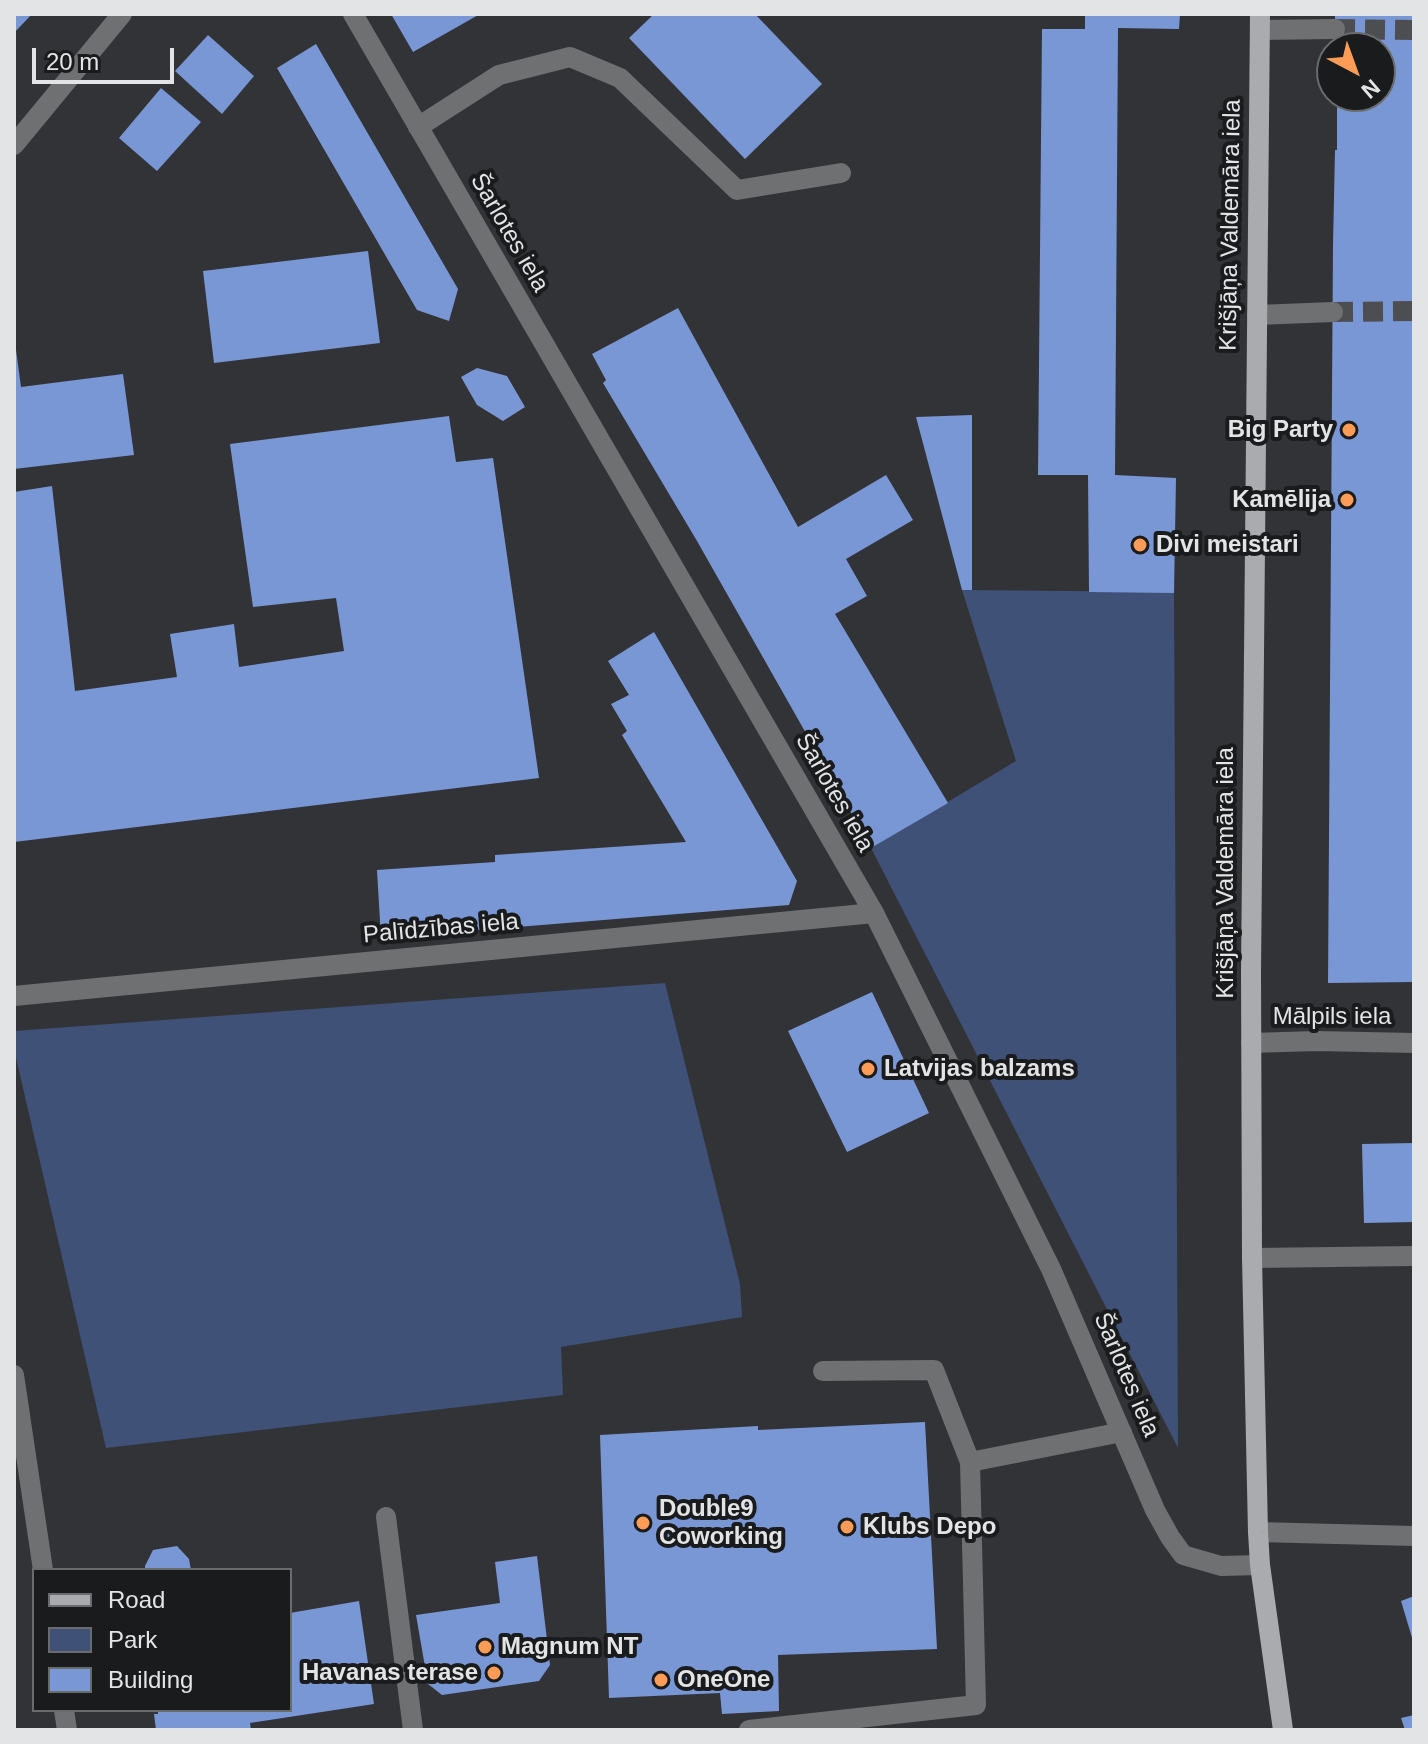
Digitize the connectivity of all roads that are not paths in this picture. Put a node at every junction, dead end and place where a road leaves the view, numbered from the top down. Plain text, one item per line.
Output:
1 (122, 14) edge
2 (353, 14) edge
3 (1260, 22) edge
4 (1335, 29) tunnel mouth
5 (418, 127) junction
6 (14, 145) edge
7 (841, 173) dead end
8 (1333, 312) tunnel mouth
9 (1257, 315) junction
10 (874, 913) junction
11 (14, 996) edge
12 (1251, 1043) junction
13 (1414, 1043) edge
14 (1414, 1256) edge
15 (1252, 1258) junction
16 (823, 1371) dead end
17 (14, 1375) edge
18 (1122, 1432) junction
19 (970, 1462) junction
20 (386, 1517) dead end
21 (1258, 1532) junction
22 (1414, 1536) edge
23 (1260, 1565) junction
24 (43, 1568) edge
25 (413, 1730) edge
26 (749, 1730) edge
27 (1283, 1730) edge

1 - 6 street
2 - 5 street, Šarlotes iela
3 - 4 street
3 - 9 main road, Krišjāņa Valdemāra iela
5 - 7 street
5 - 10 street, Šarlotes iela
8 - 9 street
9 - 12 main road, Krišjāņa Valdemāra iela
10 - 11 street, Palīdzības iela
10 - 18 street, Šarlotes iela
12 - 13 street, Mālpils iela
12 - 15 main road, Krišjāņa Valdemāra iela
14 - 15 street
15 - 21 main road, Krišjāņa Valdemāra iela
16 - 19 street
17 - 24 street
18 - 19 street
18 - 23 street, Šarlotes iela
19 - 26 street
20 - 25 street
21 - 22 street
21 - 23 main road, Krišjāņa Valdemāra iela
23 - 27 main road, Krišjāņa Valdemāra iela

